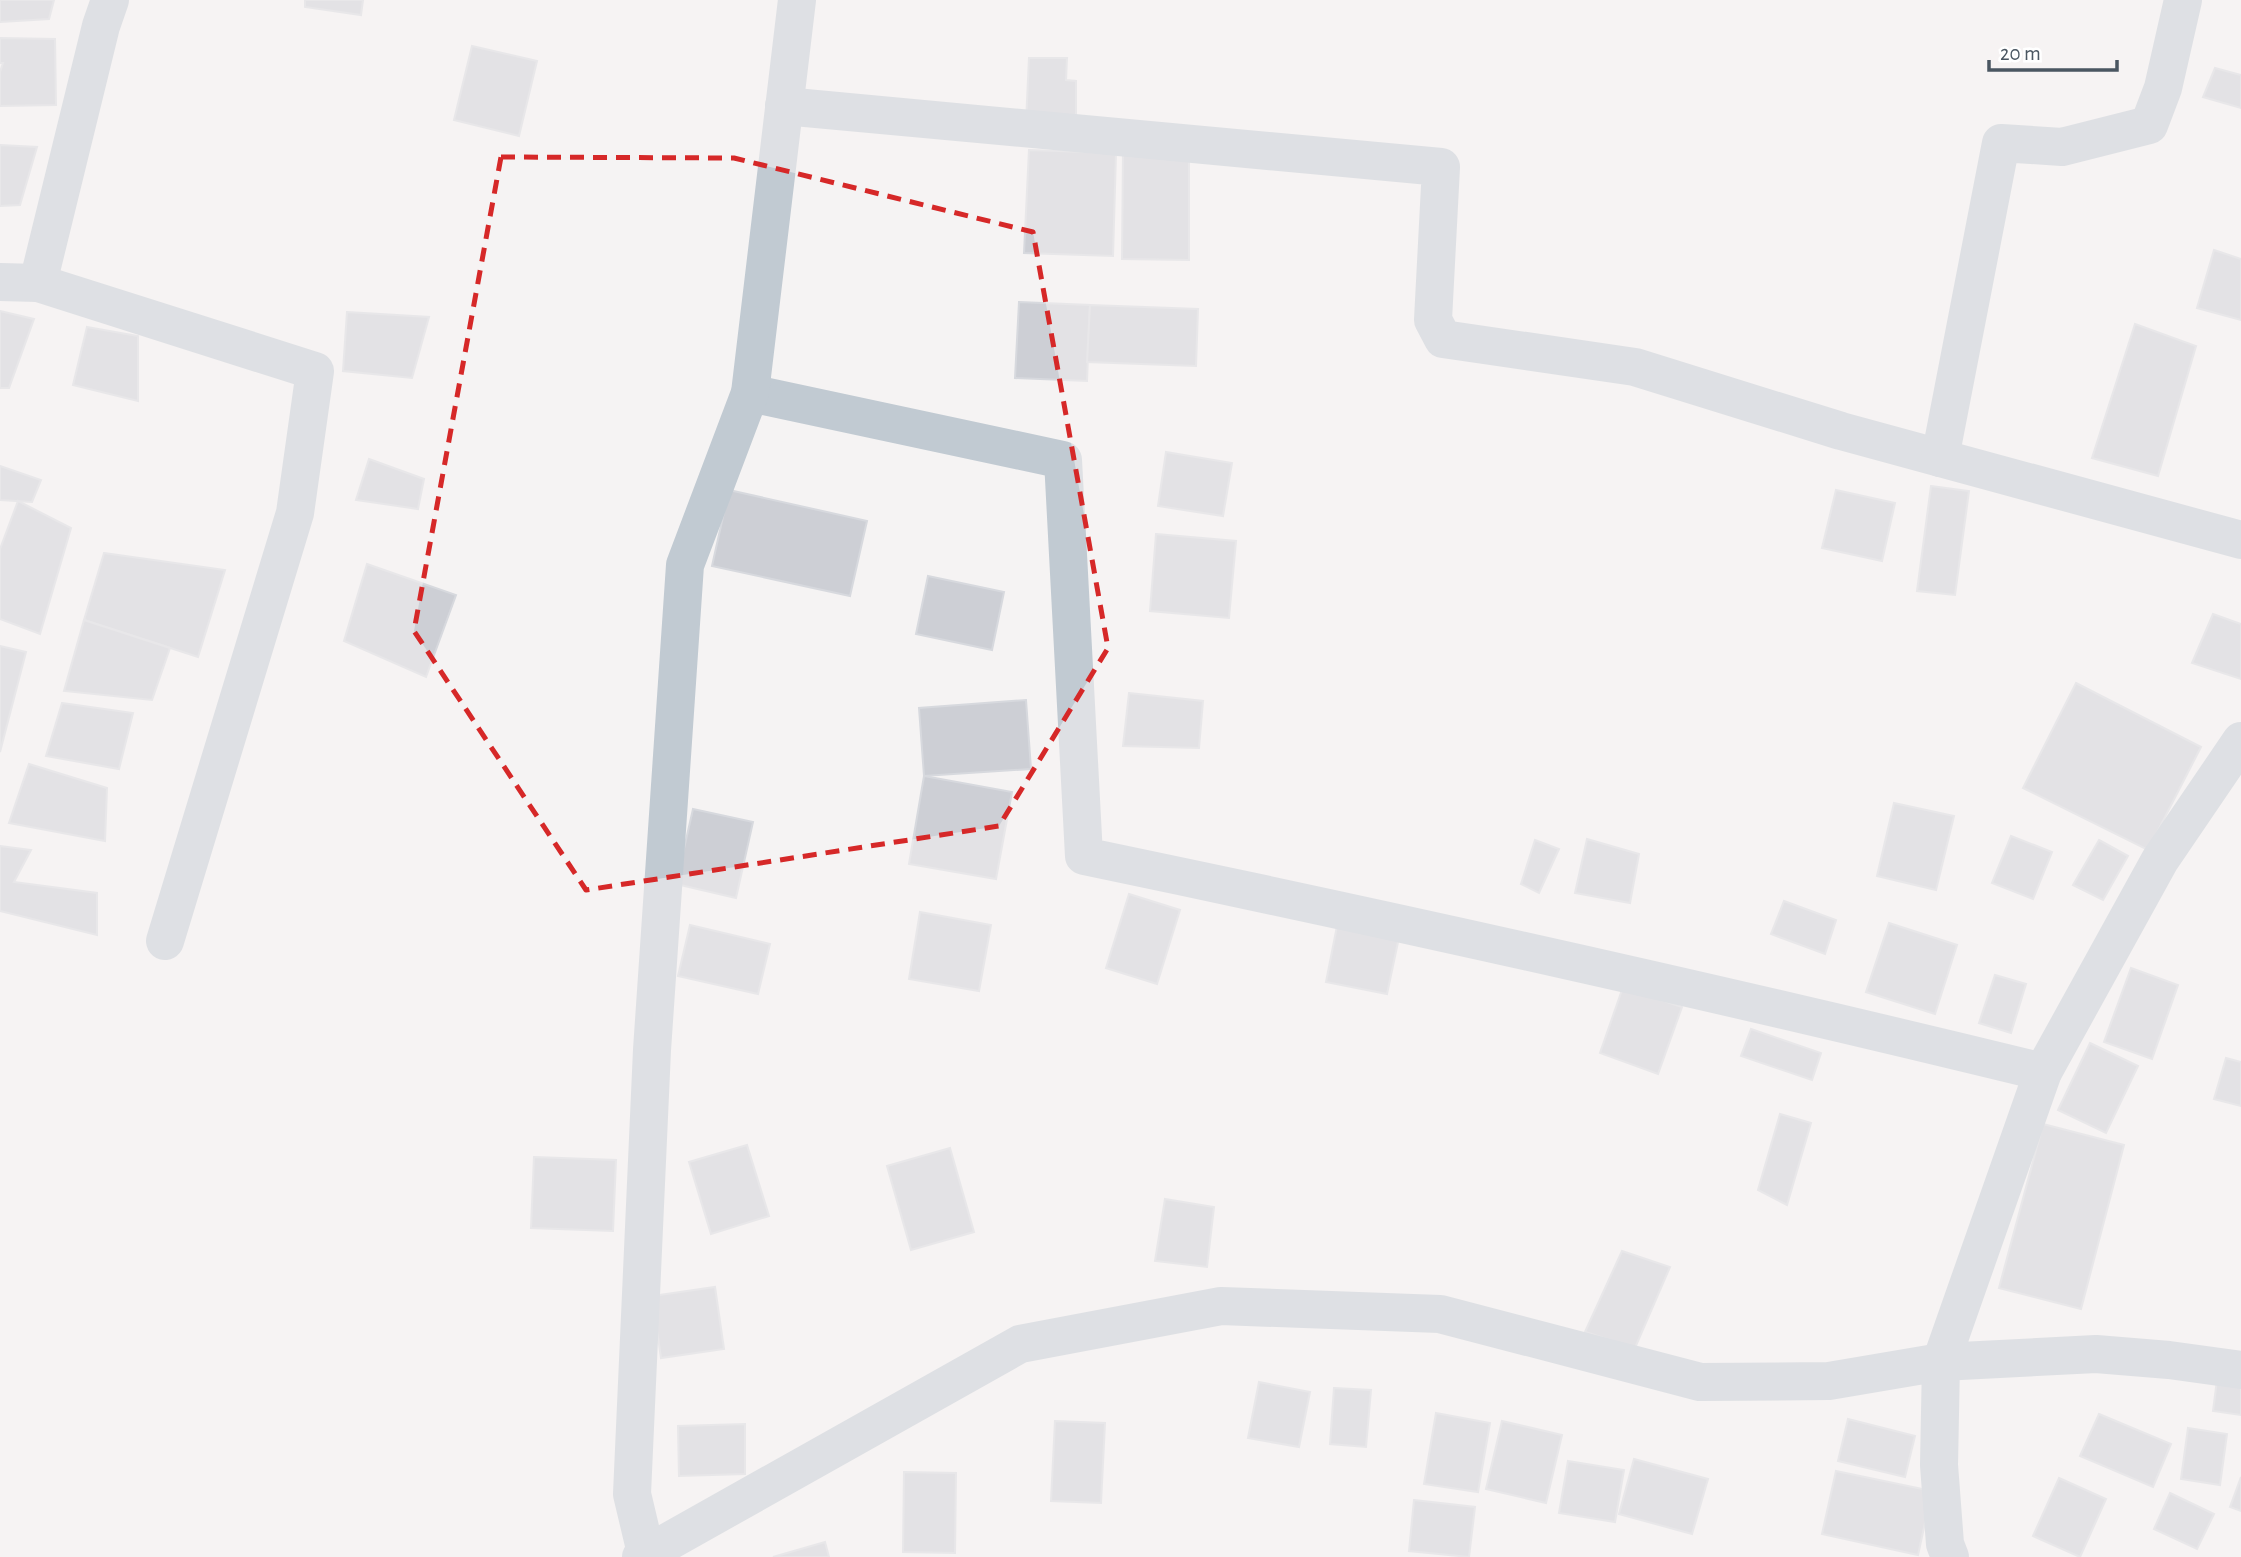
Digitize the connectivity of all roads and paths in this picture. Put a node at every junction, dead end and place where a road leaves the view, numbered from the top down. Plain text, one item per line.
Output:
1 (110, 0) edge
2 (797, 0) edge
3 (2183, 0) edge
4 (784, 106) junction
5 (0, 282) edge
6 (38, 284) junction
7 (750, 393) junction
8 (1940, 458) junction
9 (2241, 540) edge
10 (2241, 741) edge
11 (165, 941) dead end
12 (2043, 1072) junction
13 (1941, 1362) junction
14 (2241, 1370) edge
15 (644, 1555) edge
16 (1950, 1557) edge

1 - 6 street
2 - 4 street
3 - 8 street
4 - 7 street
4 - 8 street
5 - 6 street
6 - 11 street
7 - 12 street
7 - 15 street
8 - 9 street
10 - 12 street
12 - 13 street
13 - 14 street
13 - 15 street
13 - 16 street

